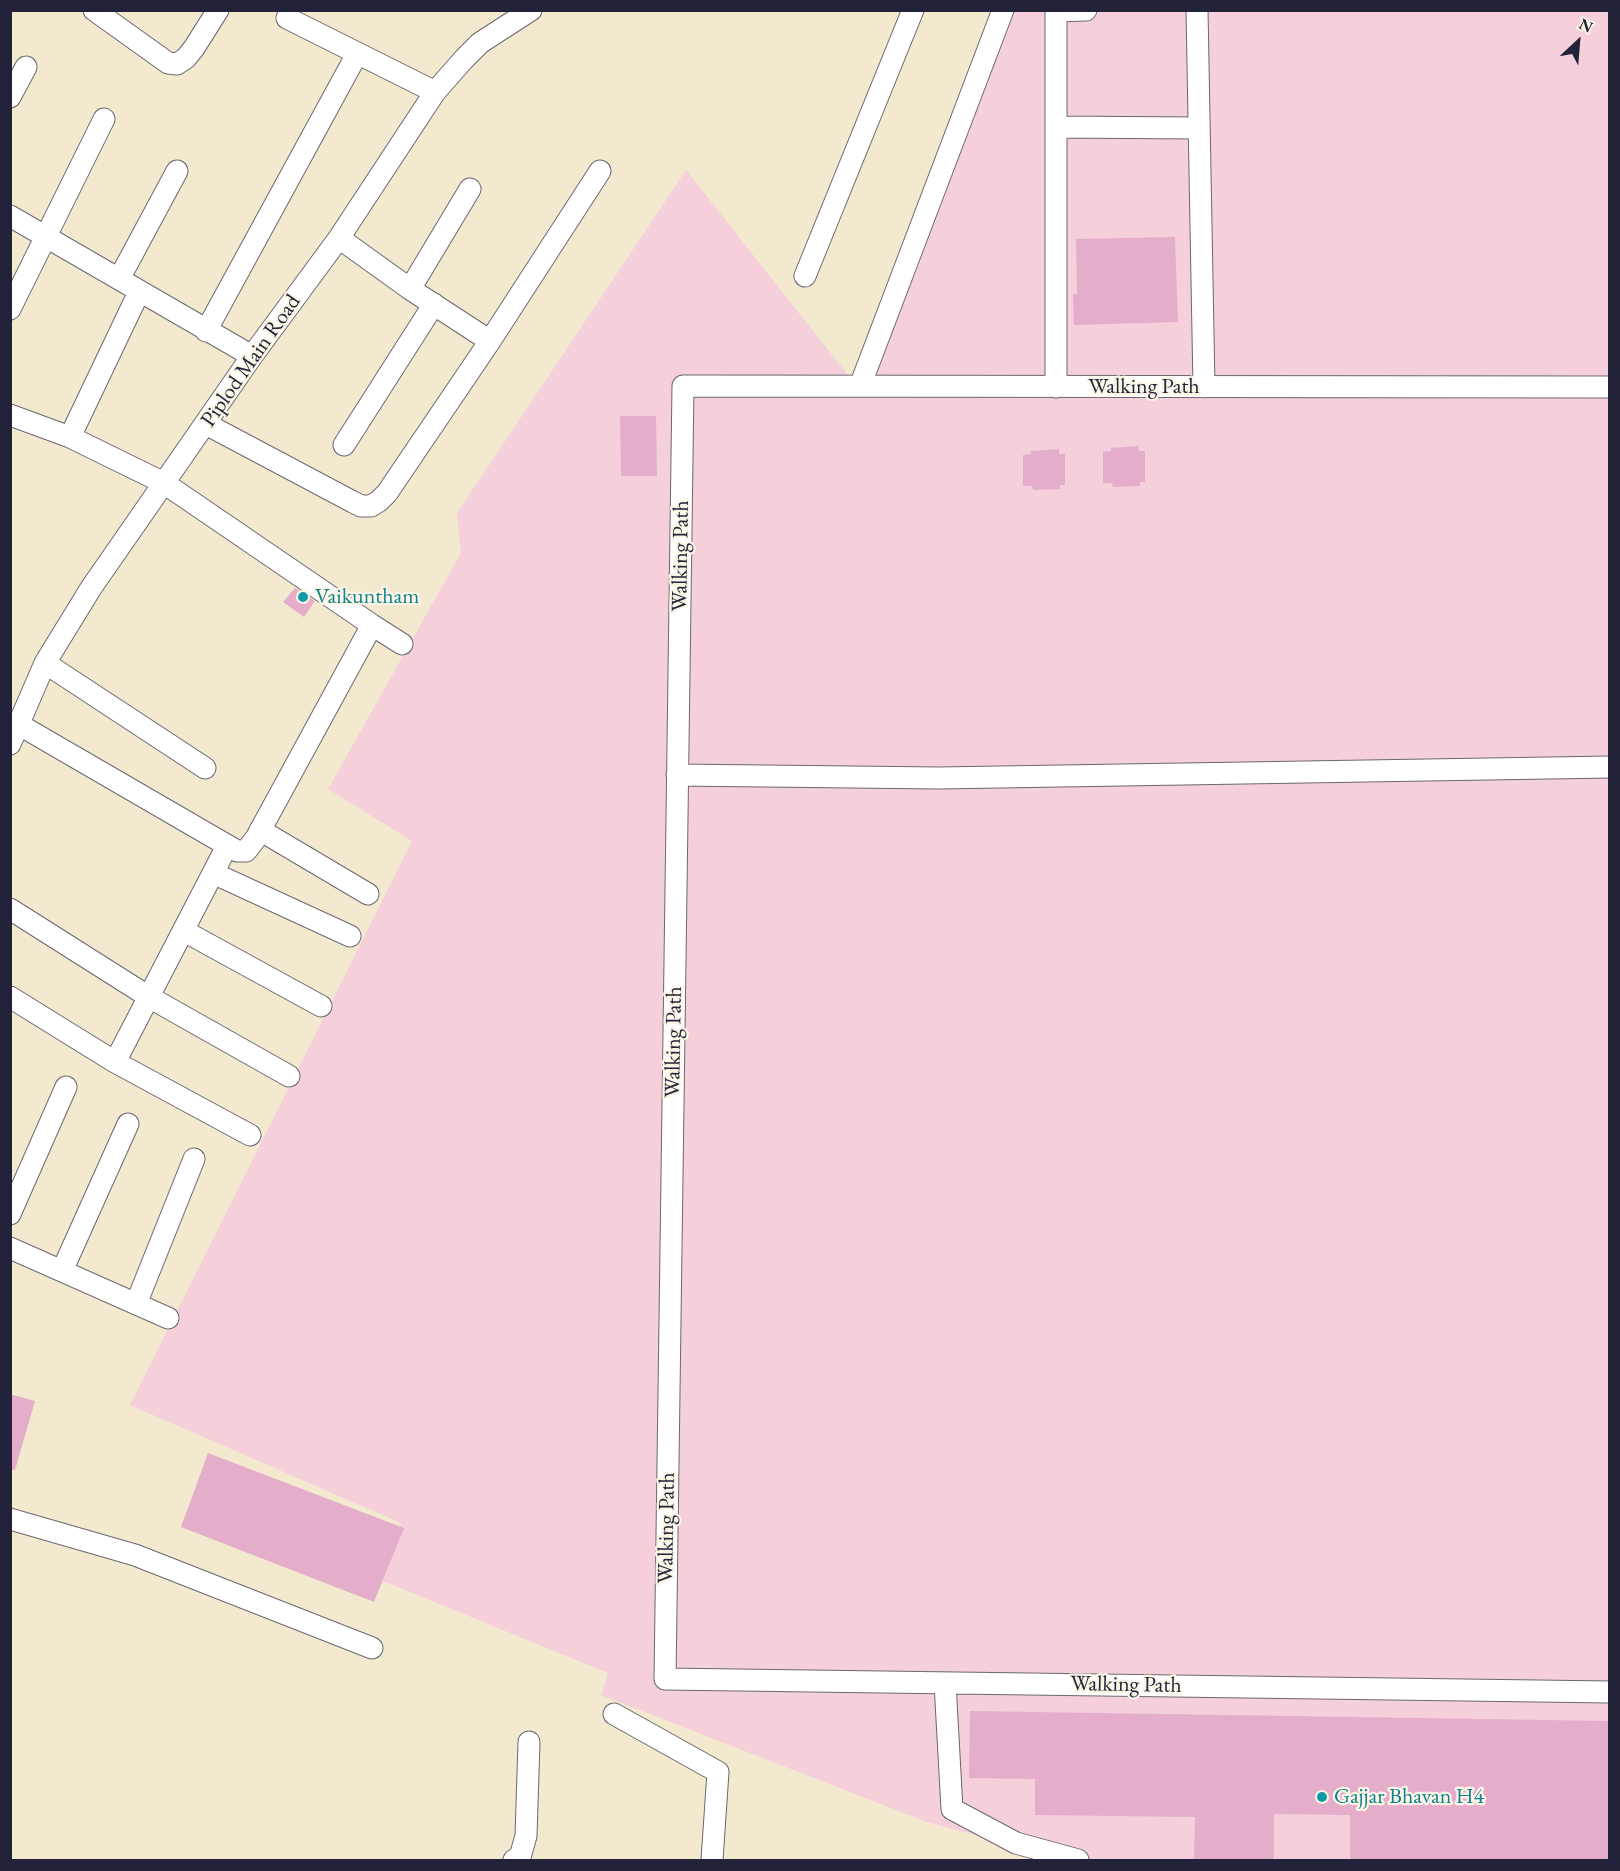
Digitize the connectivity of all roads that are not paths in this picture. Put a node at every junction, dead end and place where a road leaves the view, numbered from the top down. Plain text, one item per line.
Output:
1 (94, 10) edge
2 (218, 10) edge
3 (531, 10) edge
4 (913, 10) edge
5 (1003, 10) edge
6 (1086, 10) edge
7 (1197, 10) edge
8 (287, 18) dead end
9 (357, 54) junction
10 (26, 67) dead end
11 (435, 92) junction
12 (10, 97) edge
13 (104, 119) dead end
14 (1056, 126) junction
15 (1199, 128) junction
16 (177, 171) dead end
17 (600, 171) dead end
18 (470, 189) dead end
19 (10, 216) edge
20 (46, 236) junction
21 (339, 238) junction
22 (805, 276) dead end
23 (119, 279) junction
24 (410, 289) junction
25 (139, 292) junction
26 (434, 304) junction
27 (10, 309) edge
28 (206, 331) junction
29 (490, 341) junction
30 (252, 356) junction
31 (860, 386) junction
32 (1056, 387) junction
33 (1204, 387) junction
34 (1610, 387) edge
35 (10, 415) edge
36 (206, 424) junction
37 (70, 437) junction
38 (344, 445) dead end
39 (164, 483) junction
40 (372, 626) junction
41 (402, 644) dead end
42 (45, 663) junction
43 (18, 724) junction
44 (10, 744) edge
45 (1610, 767) edge
46 (205, 768) dead end
47 (677, 774) junction
48 (260, 830) junction
49 (227, 846) junction
50 (213, 873) junction
51 (368, 894) dead end
52 (10, 909) edge
53 (184, 931) junction
54 (350, 936) dead end
55 (10, 997) edge
56 (149, 997) junction
57 (321, 1006) dead end
58 (116, 1062) junction
59 (289, 1076) dead end
60 (66, 1086) dead end
61 (128, 1124) dead end
62 (250, 1135) dead end
63 (194, 1159) dead end
64 (10, 1214) edge
65 (10, 1248) edge
66 (62, 1271) junction
67 (136, 1304) junction
68 (168, 1318) dead end
69 (10, 1519) edge
70 (372, 1648) dead end
71 (945, 1683) junction
72 (1610, 1692) edge
73 (614, 1714) dead end
74 (529, 1742) dead end
75 (514, 1860) edge
76 (712, 1860) edge
77 (1078, 1860) edge

1 - 2 street
3 - 11 street, Piplod Main Road
4 - 22 street
5 - 31 street
6 - 14 street
7 - 15 street
8 - 9 street
9 - 11 street
9 - 28 street
10 - 12 street
11 - 21 street, Piplod Main Road
13 - 20 street
14 - 15 street
14 - 32 street
15 - 33 street
16 - 23 street
17 - 29 street
18 - 24 street
19 - 20 street
20 - 23 street
20 - 27 street
21 - 24 street
21 - 30 street, Piplod Main Road
23 - 25 street
24 - 26 street
25 - 28 street
25 - 37 street
26 - 29 street
26 - 38 street
28 - 30 street
29 - 36 street
30 - 36 street, Piplod Main Road
31 - 32 street, Walking Path
31 - 47 street, Walking Path
32 - 33 street, Walking Path
33 - 34 street, Walking Path
35 - 37 street
36 - 39 street, Piplod Main Road
37 - 39 street
39 - 40 street
39 - 42 street, Piplod Main Road
40 - 41 street
40 - 48 street
42 - 43 street, Piplod Main Road
42 - 46 street
43 - 44 street, Piplod Main Road
43 - 49 street
45 - 47 street
47 - 71 street, Walking Path
48 - 49 street
48 - 51 street
49 - 50 street
50 - 53 street
50 - 54 street
52 - 56 street
53 - 56 street
53 - 57 street
55 - 58 street
56 - 58 street
56 - 59 street
58 - 62 street
60 - 64 street
61 - 66 street
63 - 67 street
65 - 66 street
66 - 67 street
67 - 68 street
69 - 70 street
71 - 72 street, Walking Path
71 - 77 street
73 - 76 street
74 - 75 street

